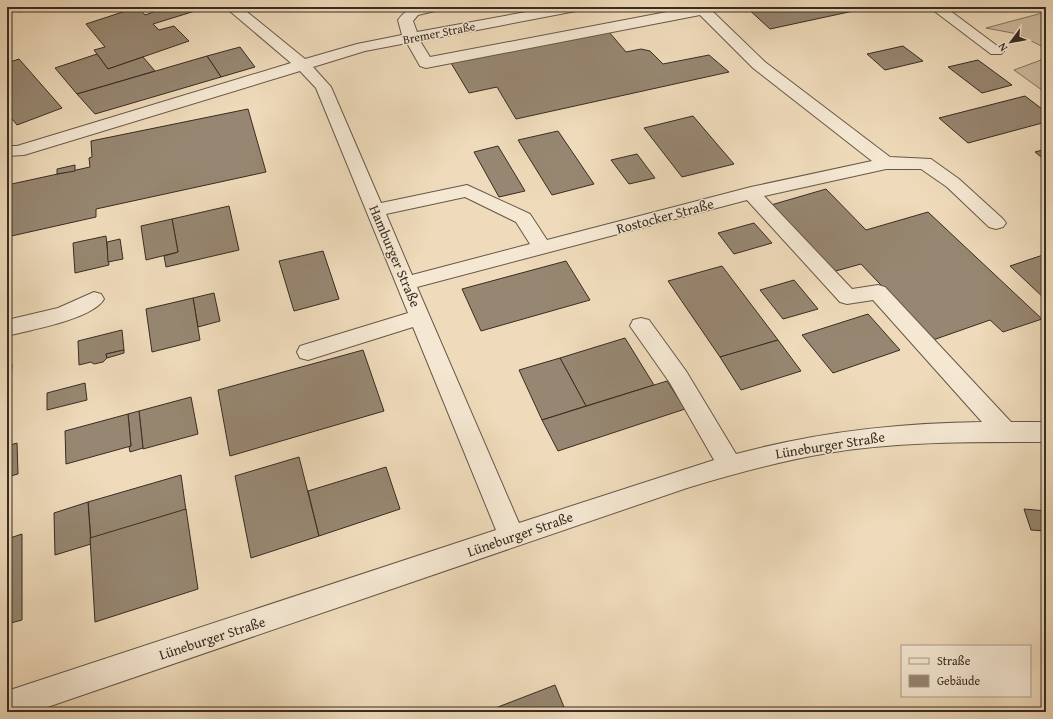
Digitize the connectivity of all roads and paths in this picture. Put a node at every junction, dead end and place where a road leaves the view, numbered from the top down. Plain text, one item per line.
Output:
1 (232, 7) edge
2 (434, 7) edge
3 (576, 7) edge
4 (936, 7) edge
5 (701, 9) edge
6 (411, 38) junction
7 (996, 51) dead end
8 (309, 71) junction
9 (103, 135) dead end
10 (7, 151) edge
11 (886, 163) junction
12 (751, 193) junction
13 (376, 210) junction
14 (996, 223) dead end
15 (542, 248) junction
16 (407, 283) junction
17 (94, 299) dead end
18 (420, 316) junction
19 (641, 326) dead end
20 (7, 328) edge
21 (308, 352) dead end
22 (1005, 432) junction
23 (1046, 432) edge
24 (730, 465) junction
25 (512, 537) junction
26 (7, 706) edge

1 - 8 street, Hamburger Straße
2 - 6 street
3 - 6 street, Bremer Straße
4 - 7 street
5 - 6 street
5 - 11 street
6 - 8 street, Bremer Straße
8 - 9 street
8 - 10 street
8 - 13 street, Hamburger Straße
11 - 12 street, Rostocker Straße
11 - 14 street, Rostocker Straße
12 - 15 street, Rostocker Straße
12 - 22 street
13 - 15 street
13 - 16 street, Hamburger Straße
15 - 16 street, Rostocker Straße
16 - 18 street, Hamburger Straße
17 - 20 street
18 - 21 street
18 - 25 street, Hamburger Straße
19 - 24 street
22 - 23 street, Lüneburger Straße
22 - 24 street, Lüneburger Straße
24 - 25 street, Lüneburger Straße
25 - 26 street, Lüneburger Straße

